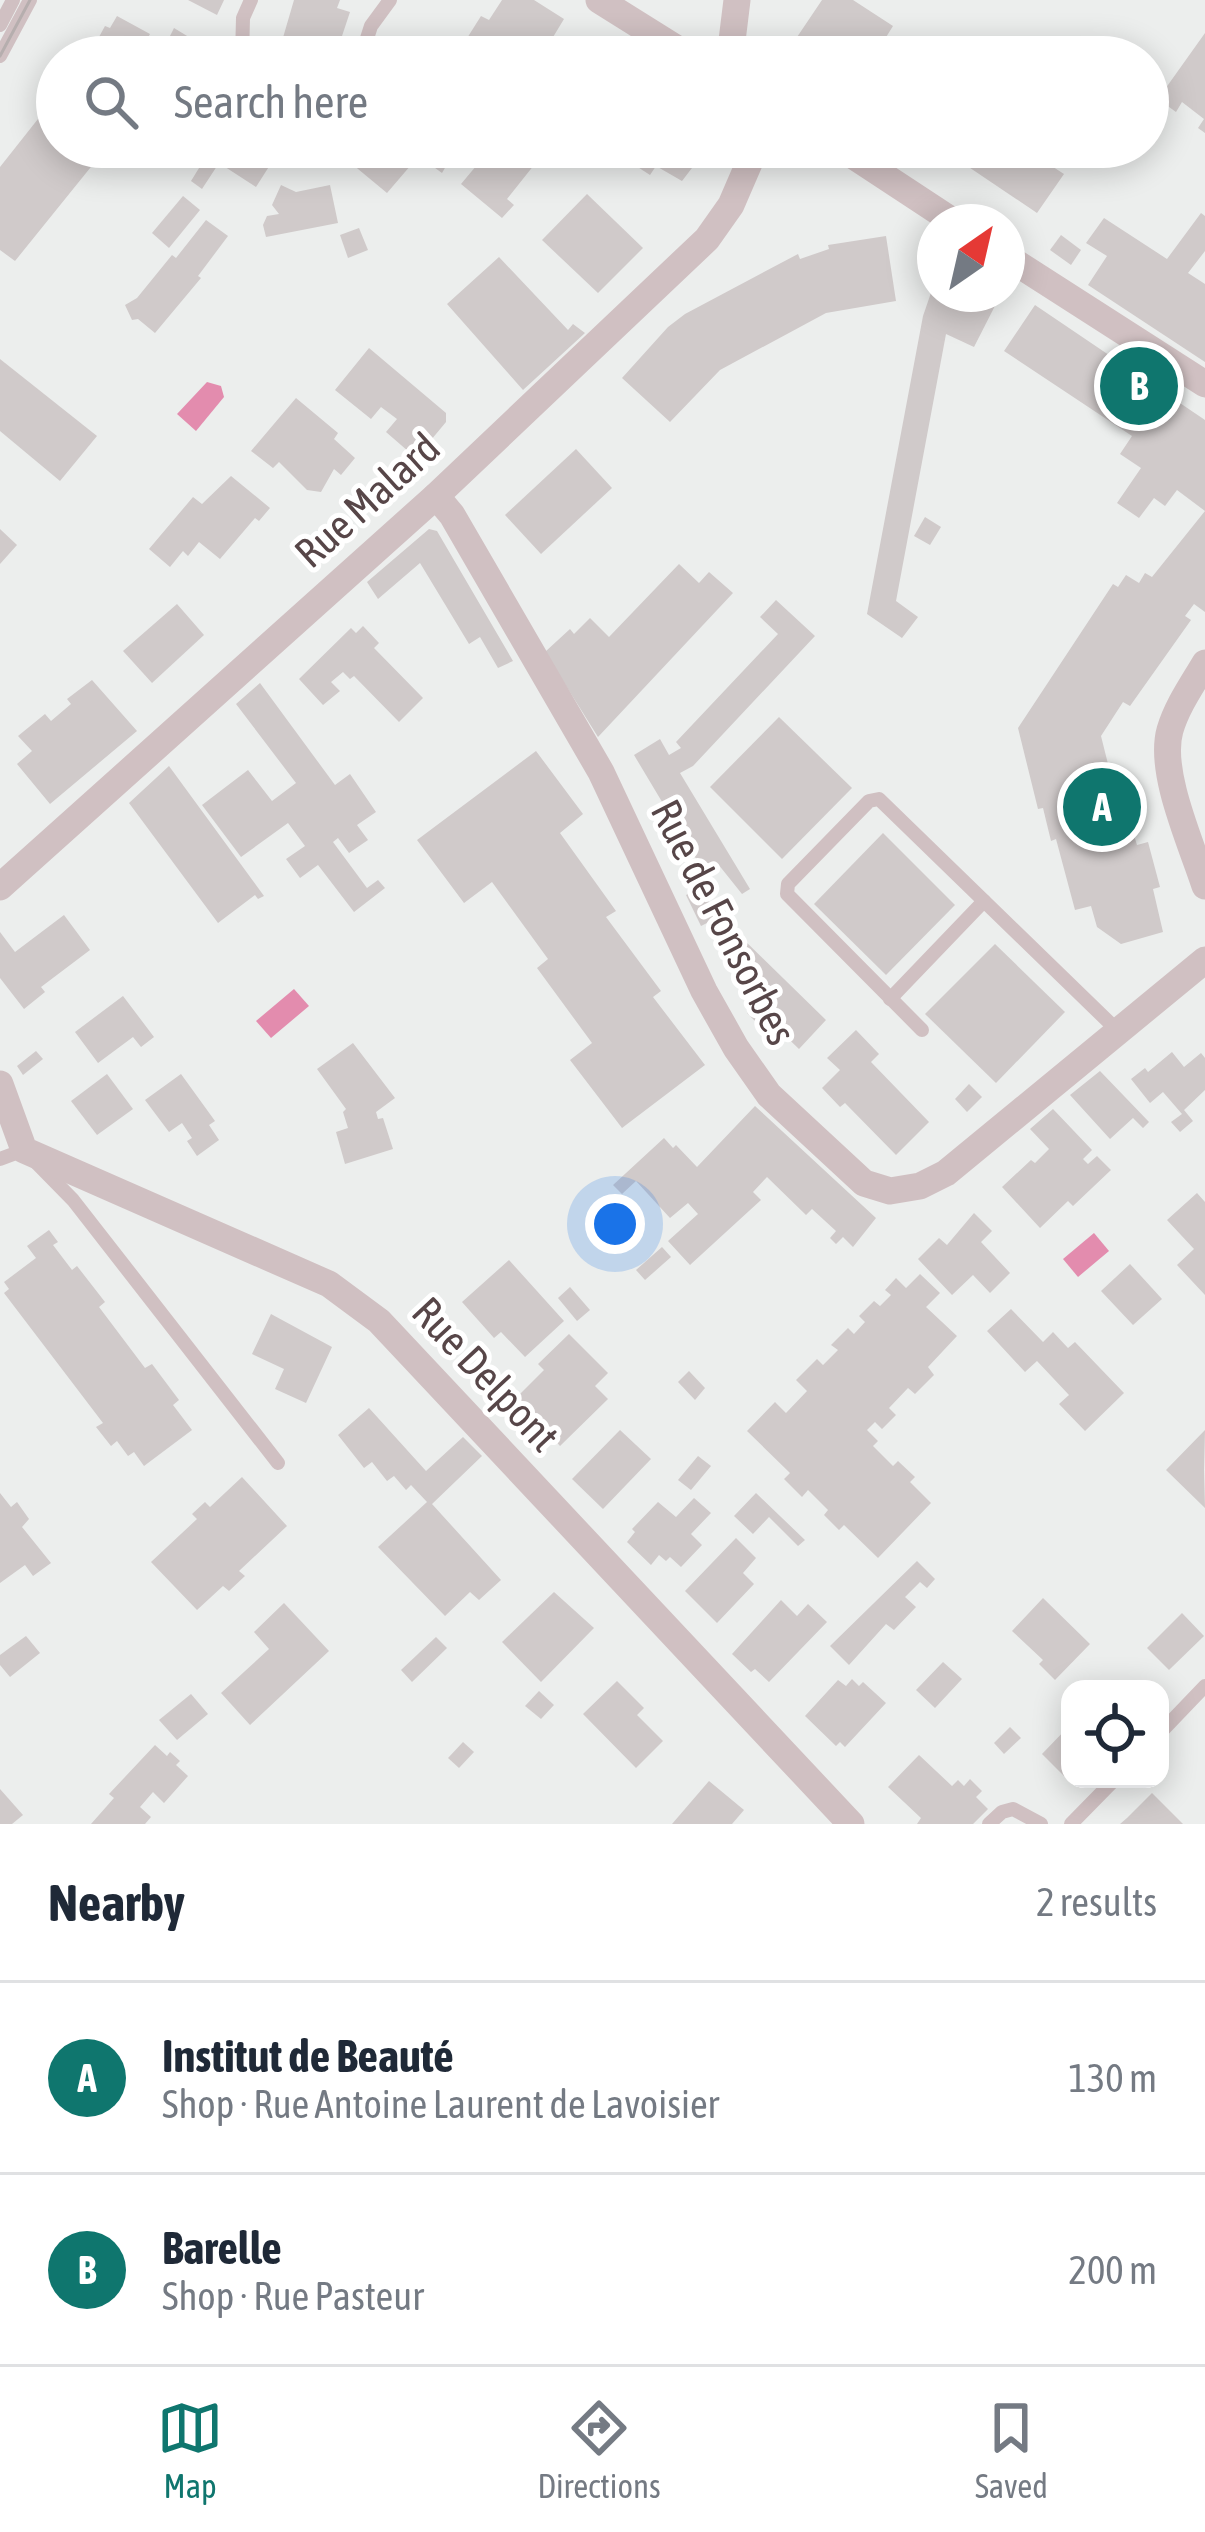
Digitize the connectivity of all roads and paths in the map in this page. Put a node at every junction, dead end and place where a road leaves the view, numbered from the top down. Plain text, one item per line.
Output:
1 (14, 0) edge
2 (30, 0) edge
3 (250, 0) edge
4 (390, 0) edge
5 (599, 0) edge
6 (737, 0) edge
7 (0, 25) edge
8 (243, 36) edge
9 (368, 36) edge
10 (656, 36) edge
11 (733, 36) edge
12 (0, 56) edge
13 (747, 168) edge
14 (872, 168) edge
15 (927, 204) edge
16 (1025, 269) edge
17 (1205, 384) edge
18 (436, 496) junction
19 (1205, 663) edge
20 (1205, 886) edge
21 (0, 887) edge
22 (984, 901) junction
23 (1205, 960) edge
24 (890, 999) junction
25 (922, 1030) dead end
26 (1118, 1031) junction
27 (0, 1084) edge
28 (12, 1155) edge
29 (278, 1462) dead end
30 (1205, 1686) edge
31 (1169, 1723) edge
32 (1106, 1788) edge
33 (851, 1824) edge
34 (989, 1824) edge
35 (1041, 1824) edge
36 (1071, 1824) edge

1 - 7 lane
2 - 12 lane
3 - 8 lane
4 - 9 lane
5 - 10 street
6 - 11 street
13 - 18 street, Rue Malard
14 - 15 street
16 - 17 street
18 - 21 street, Rue Malard
18 - 26 street, Rue de Fonsorbes
19 - 20 street
22 - 24 lane
22 - 24 lane
22 - 26 lane
23 - 26 street, Rue de Fonsorbes
24 - 25 lane
27 - 28 street
28 - 29 lane
28 - 33 street, Rue Delpont
30 - 31 lane
32 - 36 lane
34 - 35 lane

